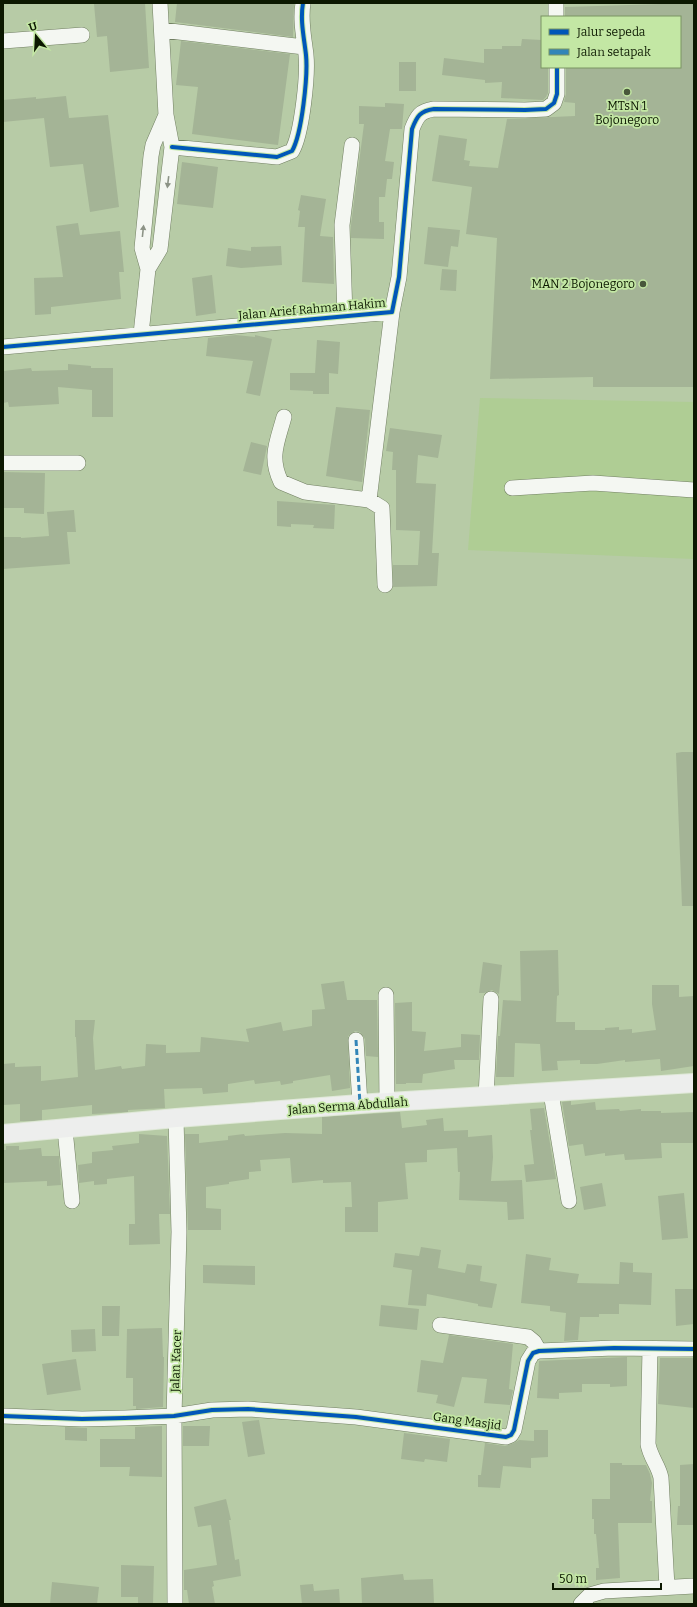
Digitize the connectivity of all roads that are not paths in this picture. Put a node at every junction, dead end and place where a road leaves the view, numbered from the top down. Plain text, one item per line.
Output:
1 (160, 3) edge
2 (303, 3) edge
3 (556, 3) edge
4 (556, 16) edge
5 (162, 30) junction
6 (82, 35) dead end
7 (3, 41) edge
8 (304, 47) junction
9 (557, 68) edge
10 (166, 116) junction
11 (352, 145) dead end
12 (171, 152) junction
13 (151, 156) junction
14 (148, 269) junction
15 (392, 312) junction
16 (345, 316) junction
17 (141, 334) junction
18 (3, 346) edge
19 (284, 417) dead end
20 (3, 463) edge
21 (78, 463) dead end
22 (512, 488) dead end
23 (694, 490) edge
24 (369, 500) junction
25 (385, 585) dead end
26 (386, 994) dead end
27 (491, 999) dead end
28 (356, 1040) dead end
29 (694, 1083) edge
30 (551, 1093) junction
31 (486, 1097) junction
32 (387, 1102) junction
33 (360, 1104) junction
34 (176, 1118) junction
35 (65, 1129) junction
36 (3, 1134) edge
37 (72, 1201) dead end
38 (569, 1201) dead end
39 (440, 1325) dead end
40 (650, 1349) junction
41 (694, 1349) edge
42 (539, 1351) junction
43 (3, 1416) edge
44 (174, 1416) junction
45 (694, 1586) edge
46 (667, 1587) junction
47 (175, 1604) edge
48 (581, 1604) edge

1 - 5 street
2 - 8 street
3 - 4 street
5 - 8 street
5 - 10 street
6 - 7 street
8 - 12 street
9 - 15 street, Jalan Arief Rahman Hakim
10 - 12 street
10 - 13 street
11 - 16 street
12 - 13 street
12 -> 14 street
14 -> 13 street
14 - 17 street
15 - 16 street, Jalan Arief Rahman Hakim
15 - 24 street
16 - 17 street, Jalan Arief Rahman Hakim
17 - 18 street, Jalan Arief Rahman Hakim
19 - 24 street
20 - 21 street
22 - 23 street
24 - 25 street
26 - 32 street
27 - 31 street
28 - 33 street
29 - 30 main road, Jalan Serma Abdullah
30 - 31 main road, Jalan Serma Abdullah
30 - 38 street
31 - 32 main road, Jalan Serma Abdullah
32 - 33 main road, Jalan Serma Abdullah
33 - 34 main road, Jalan Serma Abdullah
34 - 35 main road, Jalan Serma Abdullah
34 - 44 street, Jalan Kacer
35 - 36 main road, Jalan Serma Abdullah
35 - 37 street
39 - 42 street
40 - 41 street
40 - 42 street
40 - 46 street
42 - 44 street, Gang Masjid
43 - 44 street, Gang Masjid
44 - 47 street, Jalan Kacer
45 - 46 street
46 - 48 street

